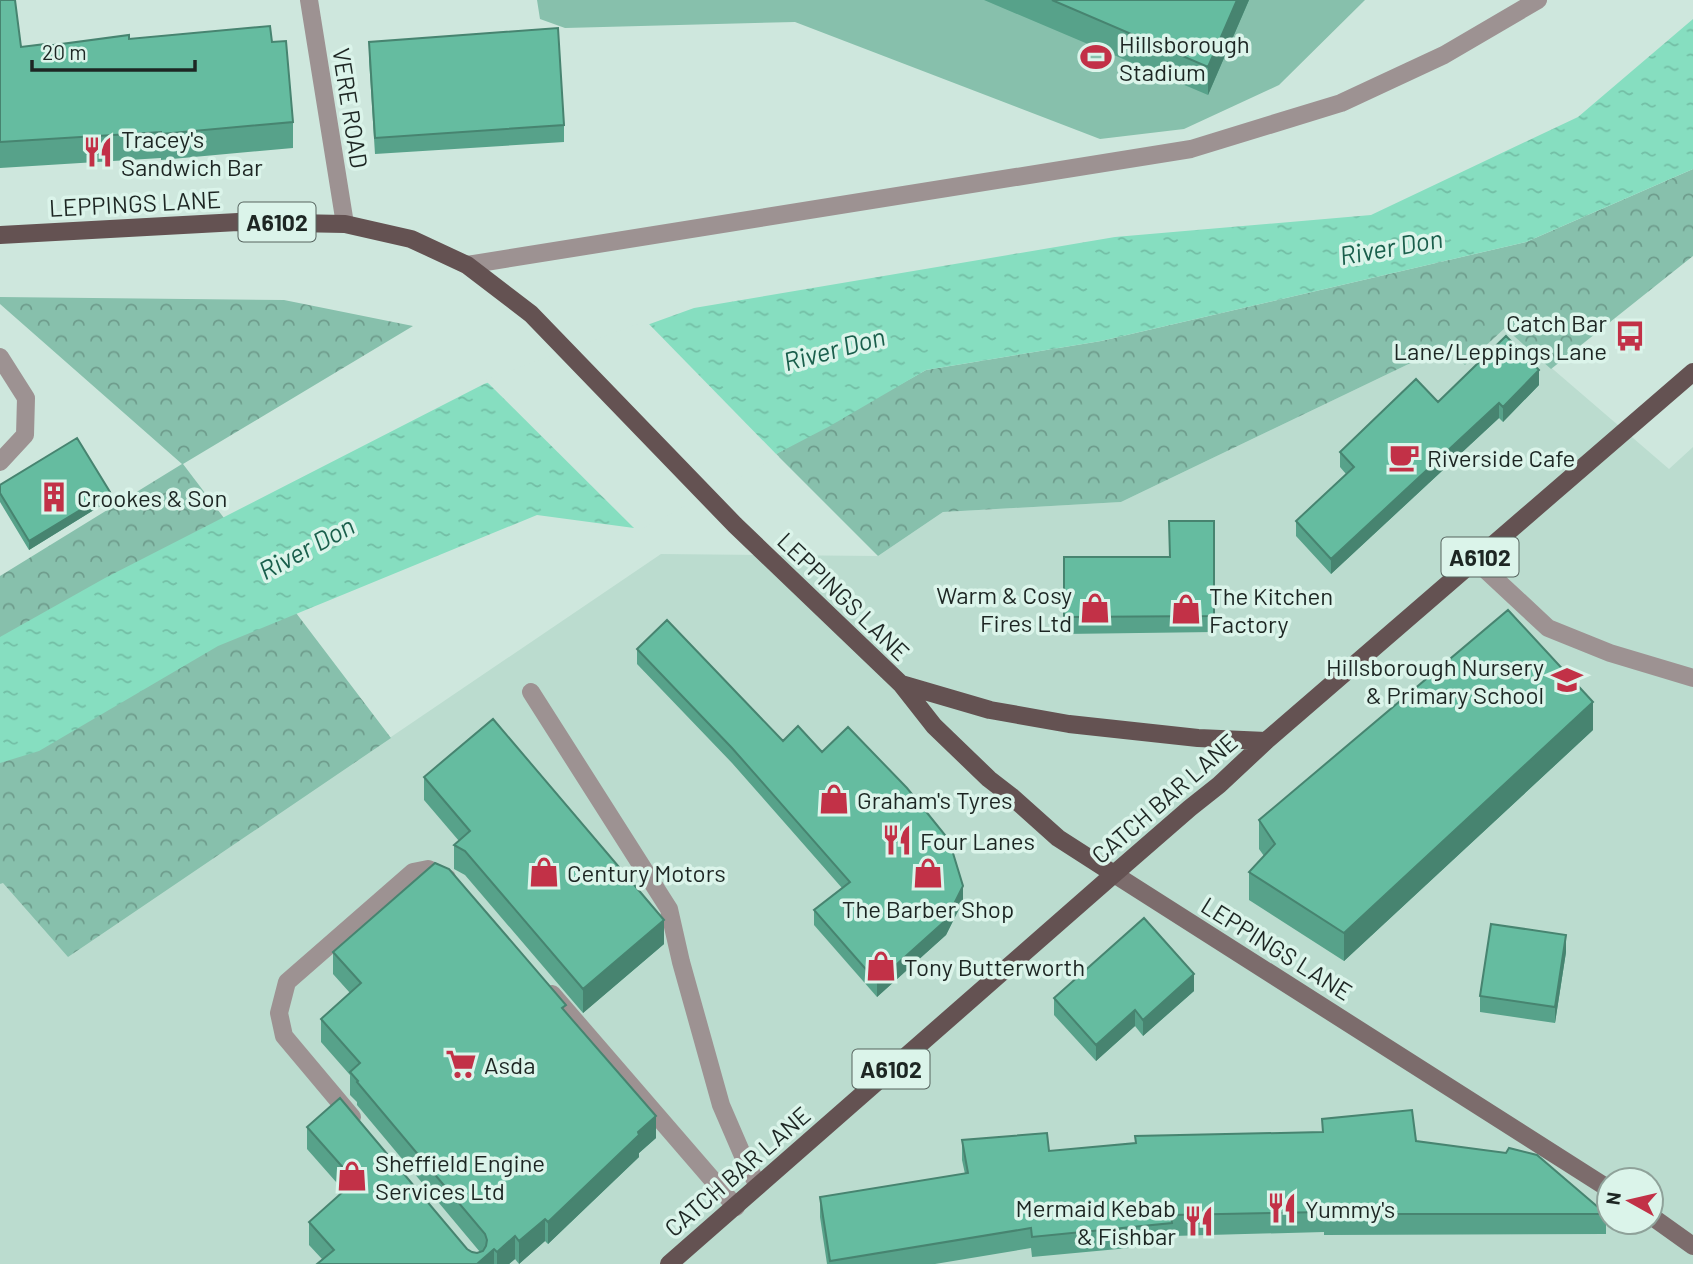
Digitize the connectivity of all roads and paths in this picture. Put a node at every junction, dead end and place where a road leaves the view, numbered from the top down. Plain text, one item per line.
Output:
1 (309, 0) edge
2 (1538, 0) edge
3 (345, 225) junction
4 (0, 235) edge
5 (467, 265) junction
6 (0, 357) edge
7 (1693, 372) edge
8 (0, 462) edge
9 (1476, 561) junction
10 (1693, 678) edge
11 (901, 684) junction
12 (531, 692) dead end
13 (1266, 741) junction
14 (1114, 874) junction
15 (465, 892) edge
16 (537, 976) edge
17 (362, 1129) edge
18 (1595, 1180) edge
19 (758, 1186) junction
20 (736, 1207) junction
21 (1665, 1226) edge
22 (1693, 1246) edge
23 (669, 1264) edge

1 - 3 street, VERE ROAD
2 - 5 street
3 - 4 main road, LEPPINGS LANE / A6102
3 - 5 main road, LEPPINGS LANE / A6102
5 - 11 main road, LEPPINGS LANE / A6102
6 - 8 street
7 - 9 main road, CATCH BAR LANE / A6102
9 - 10 street
9 - 13 main road, CATCH BAR LANE / A6102
11 - 13 main road, A6102
11 - 14 main road, LEPPINGS LANE / A6102
12 - 19 street
13 - 14 main road, CATCH BAR LANE / A6102
14 - 18 street, LEPPINGS LANE
14 - 19 main road, CATCH BAR LANE / A6102
15 - 17 street
16 - 20 street
19 - 20 main road, CATCH BAR LANE / A6102
20 - 23 main road, CATCH BAR LANE / A6102
21 - 22 street

